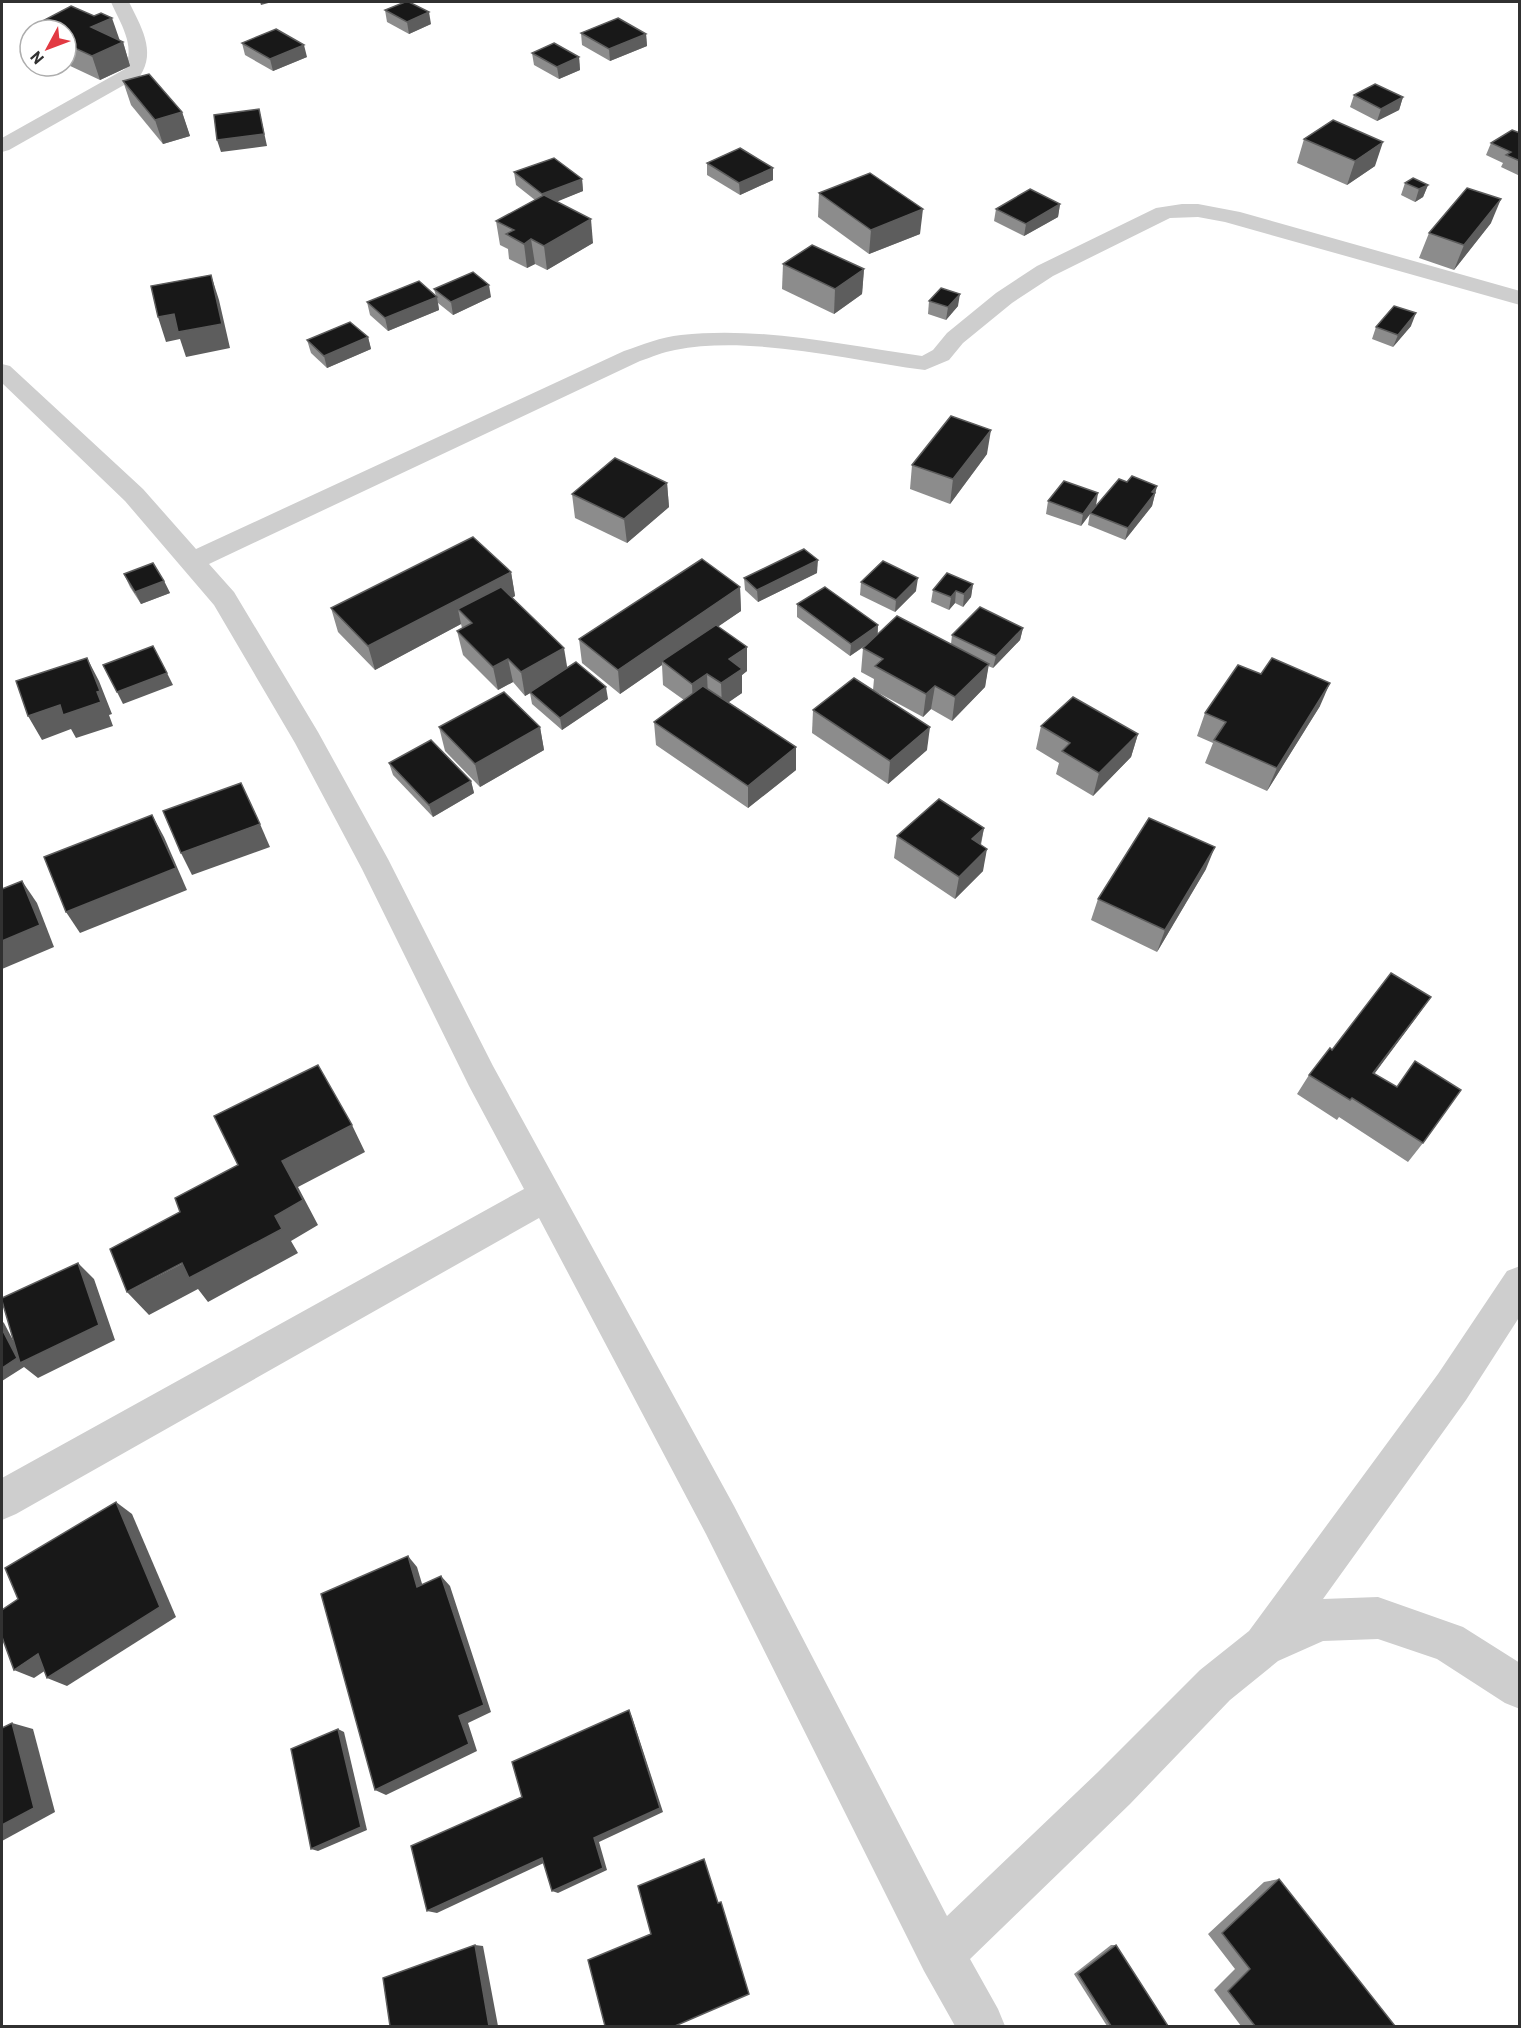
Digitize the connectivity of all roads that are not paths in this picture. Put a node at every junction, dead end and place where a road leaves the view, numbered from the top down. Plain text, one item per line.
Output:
1 (120, 2) edge
2 (2, 146) edge
3 (1520, 298) edge
4 (2, 371) edge
5 (191, 562) junction
6 (545, 1196) junction
7 (1520, 1283) edge
8 (2, 1500) edge
9 (1263, 1646) junction
10 (1520, 1688) edge
11 (941, 1954) junction
12 (981, 2026) edge

1 - 2 street
3 - 5 street
4 - 5 street
5 - 6 street
6 - 8 street
6 - 11 street
7 - 9 street
9 - 10 street
9 - 11 street
11 - 12 street

